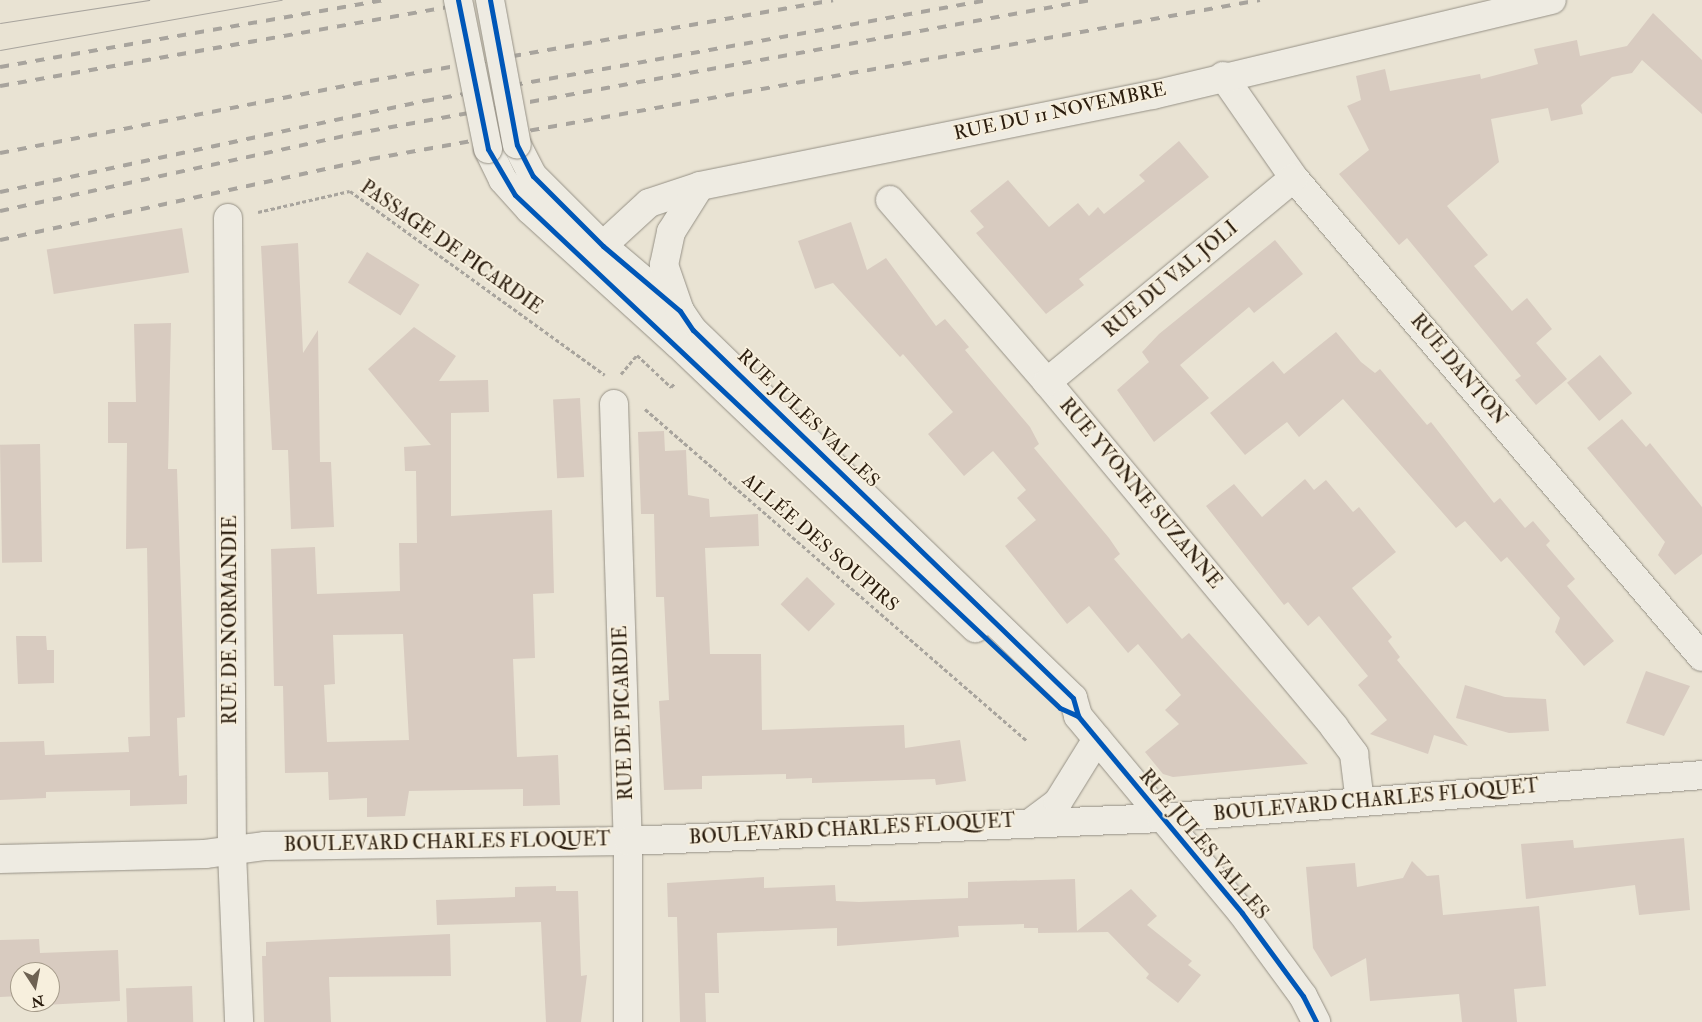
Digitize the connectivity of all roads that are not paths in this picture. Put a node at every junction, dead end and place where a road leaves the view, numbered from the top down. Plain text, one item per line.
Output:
1 (458, 0) edge
2 (490, 0) edge
3 (1552, 0) edge
4 (1223, 76) junction
5 (1294, 178) junction
6 (700, 186) junction
7 (890, 200) dead end
8 (228, 218) road end
9 (595, 253) junction
10 (680, 310) junction
11 (1048, 382) junction
12 (621, 395) road end
13 (1702, 657) edge
14 (1078, 716) junction
15 (1097, 739) junction
16 (1702, 775) edge
17 (1360, 802) junction
18 (1161, 818) junction
19 (1033, 821) junction
20 (628, 841) junction
21 (232, 852) junction
22 (0, 859) edge
23 (238, 1022) edge
24 (628, 1022) edge
25 (1316, 1022) edge

1 - 9 street, RUE JULES VALLES, bridge
2 - 9 street, RUE JULES VALLES, bridge
3 - 4 street, RUE DU 11 NOVEMBRE
4 - 5 street, RUE DANTON
4 - 6 street, RUE DU 11 NOVEMBRE
5 - 11 street, RUE DU VAL JOLI
5 - 13 street, RUE DANTON
6 - 9 street, RUE DU 11 NOVEMBRE
6 - 10 street
7 - 11 street, RUE YVONNE SUZANNE
8 - 21 street, RUE DE NORMANDIE
9 - 10 street, RUE JULES VALLES
9 - 14 street, RUE JULES VALLES
10 - 14 street, RUE JULES VALLES
11 - 17 street, RUE YVONNE SUZANNE
12 - 20 street, RUE DE PICARDIE
14 - 15 street, RUE JULES VALLES
15 - 18 street, RUE JULES VALLES
15 - 19 street
16 - 17 street, BOULEVARD CHARLES FLOQUET
17 - 18 street, BOULEVARD CHARLES FLOQUET
18 - 19 street, BOULEVARD CHARLES FLOQUET
18 - 25 street, RUE JULES VALLES
19 - 20 street, BOULEVARD CHARLES FLOQUET
20 - 21 street, BOULEVARD CHARLES FLOQUET
20 - 24 street, RUE DE PICARDIE
21 - 22 street, BOULEVARD CHARLES FLOQUET
21 - 23 street, RUE DE NORMANDIE

